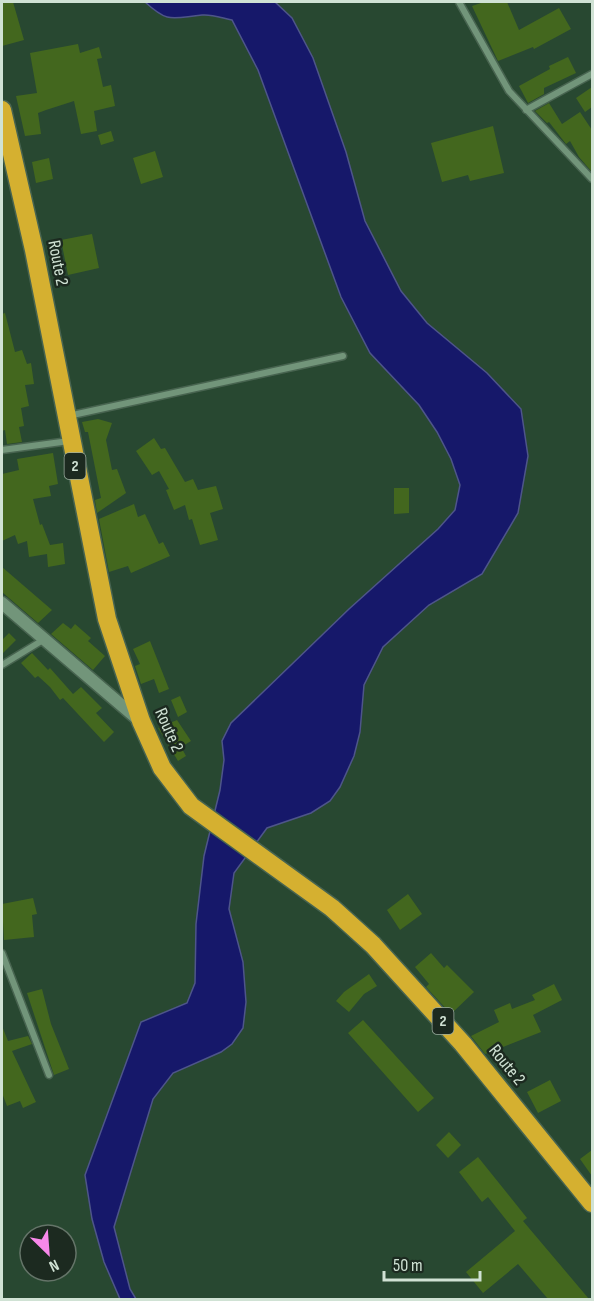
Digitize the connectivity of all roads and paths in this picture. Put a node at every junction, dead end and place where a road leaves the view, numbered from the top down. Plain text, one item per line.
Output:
1 (459, 2) edge
2 (592, 74) edge
3 (2, 110) edge
4 (526, 110) junction
5 (592, 179) edge
6 (343, 356) dead end
7 (66, 416) junction
8 (70, 441) junction
9 (2, 450) edge
10 (2, 603) edge
11 (43, 640) junction
12 (2, 665) edge
13 (141, 721) junction
14 (2, 953) edge
15 (49, 1075) dead end
16 (592, 1203) edge

1 - 4 street
2 - 4 street
3 - 7 highway, Route 2 / 2
4 - 5 street
6 - 7 street
7 - 8 highway, Route 2 / 2
8 - 9 street
8 - 13 highway, Route 2 / 2
10 - 11 street
11 - 12 street
11 - 13 street
13 - 16 highway, Route 2 / 2
14 - 15 street

